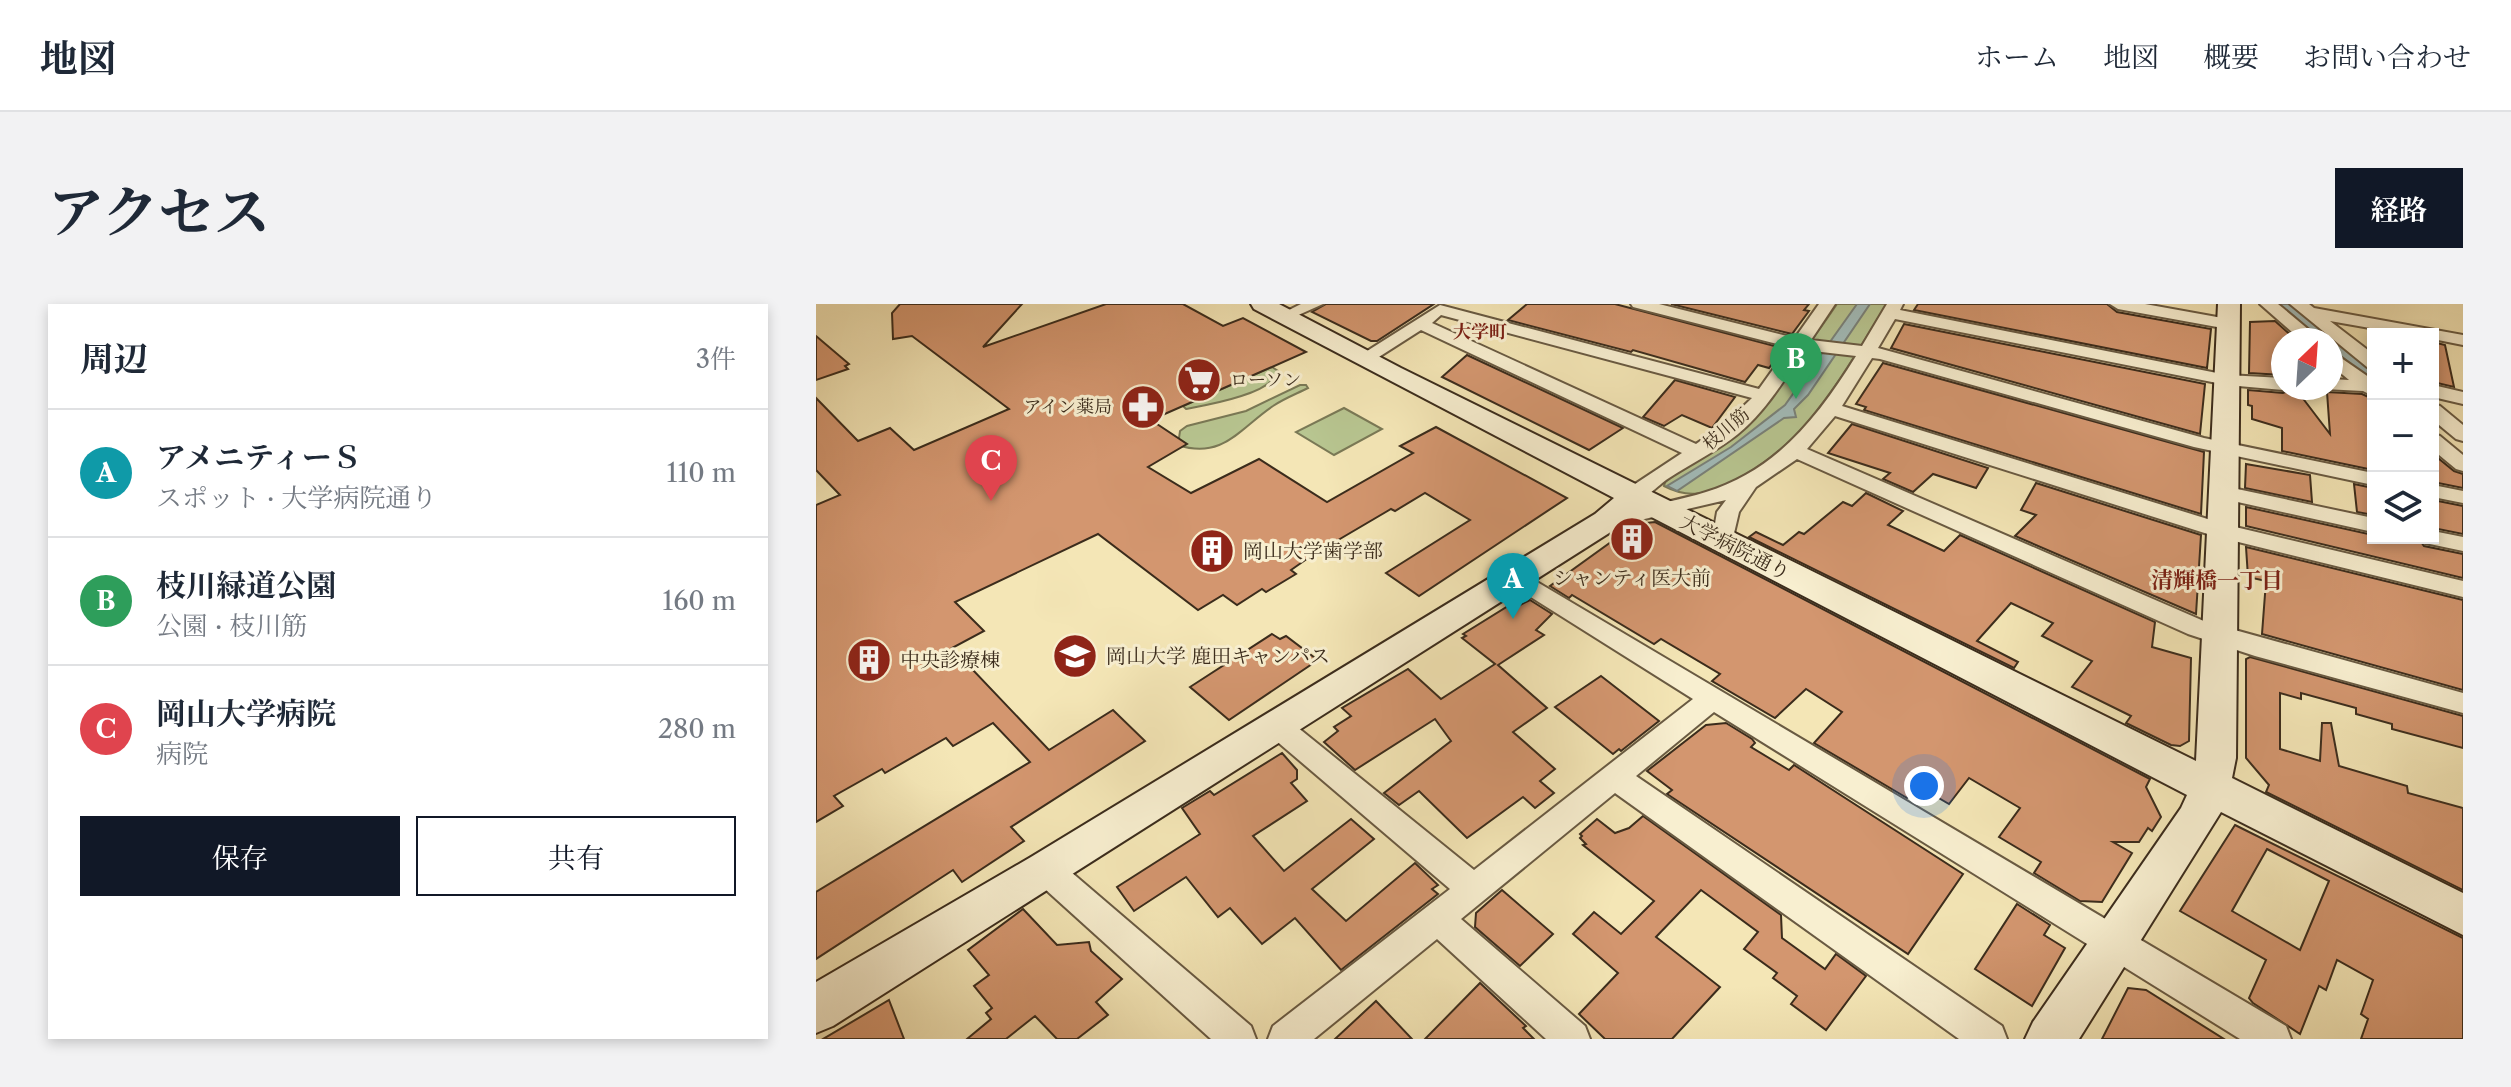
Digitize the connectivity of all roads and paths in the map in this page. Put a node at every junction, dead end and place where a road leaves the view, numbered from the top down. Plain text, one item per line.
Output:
1 (1315, 304) edge
2 (1639, 304) edge
3 (1827, 304) edge
4 (2118, 304) edge
5 (2268, 304) edge
6 (1444, 307) edge
7 (1892, 308) edge
8 (2304, 308) edge
9 (1273, 310) edge
10 (2228, 314) edge
11 (1419, 323) junction
12 (2297, 328) edge
13 (2402, 328) edge
14 (2439, 335) edge
15 (2463, 340) edge
16 (1798, 344) junction
17 (1866, 352) junction
18 (1365, 358) junction
19 (2367, 358) edge
20 (2343, 366) edge
21 (2227, 380) junction
22 (2271, 383) edge
23 (2367, 385) edge
24 (2343, 386) edge
25 (2367, 388) edge
26 (2439, 392) edge
27 (1762, 395) junction
28 (2463, 398) edge
29 (1830, 408) junction
30 (2439, 415) edge
31 (2463, 435) edge
32 (2439, 445) edge
33 (2225, 449) junction
34 (1795, 451) junction
35 (1697, 452) junction
36 (2463, 465) edge
37 (2367, 478) edge
38 (1749, 483) junction
39 (2223, 492) junction
40 (2439, 492) edge
41 (2463, 497) edge
42 (1634, 508) junction
43 (2367, 524) edge
44 (2222, 531) junction
45 (2439, 539) edge
46 (1723, 541) junction
47 (2463, 544) edge
48 (1515, 577) junction
49 (2463, 589) edge
50 (2219, 636) junction
51 (1713, 698) junction
52 (2463, 703) edge
53 (1276, 725) junction
54 (1614, 776) junction
55 (2210, 788) junction
56 (1046, 870) junction
57 (1473, 889) junction
58 (2463, 915) edge
59 (1437, 918) junction
60 (2114, 942) junction
61 (816, 1009) edge
62 (1238, 1039) edge
63 (1286, 1039) edge
64 (1572, 1039) edge
65 (1989, 1039) edge
66 (2050, 1039) edge
67 (2273, 1039) edge

1 - 9 street
2 - 16 street
3 - 16 street, 枝川筋
4 - 10 street
5 - 12 street
6 - 11 street
6 - 27 street
7 - 17 street
7 - 21 street
8 - 13 street
8 - 19 street
9 - 18 street, 大学病院通り
10 - 21 street
11 - 18 street
11 - 35 street
14 - 15 street
16 - 17 street
16 - 27 street, 枝川筋
17 - 29 street
17 - 33 street
18 - 42 street, 大学病院通り
20 - 23 street
21 - 22 street
21 - 33 street
24 - 25 street
26 - 28 street
27 - 35 street, 枝川筋
29 - 34 street
29 - 44 street
30 - 31 street
32 - 36 street
33 - 37 street
33 - 39 street
34 - 38 street
34 - 50 street
35 - 42 street, 枝川筋
38 - 42 street
38 - 46 street
39 - 43 street
39 - 44 street
40 - 41 street
42 - 46 street, 大学病院通り
42 - 48 street
44 - 49 street
44 - 50 street
45 - 47 street
46 - 55 street, 大学病院通り
48 - 51 street
48 - 53 street
50 - 52 street
50 - 55 street
51 - 54 street
51 - 60 street
53 - 56 street
53 - 57 street
54 - 57 street
54 - 65 street
55 - 58 street, 大学病院通り
55 - 60 street
56 - 61 street
56 - 62 street
57 - 59 street
59 - 63 street
59 - 64 street
60 - 66 street
60 - 67 street

